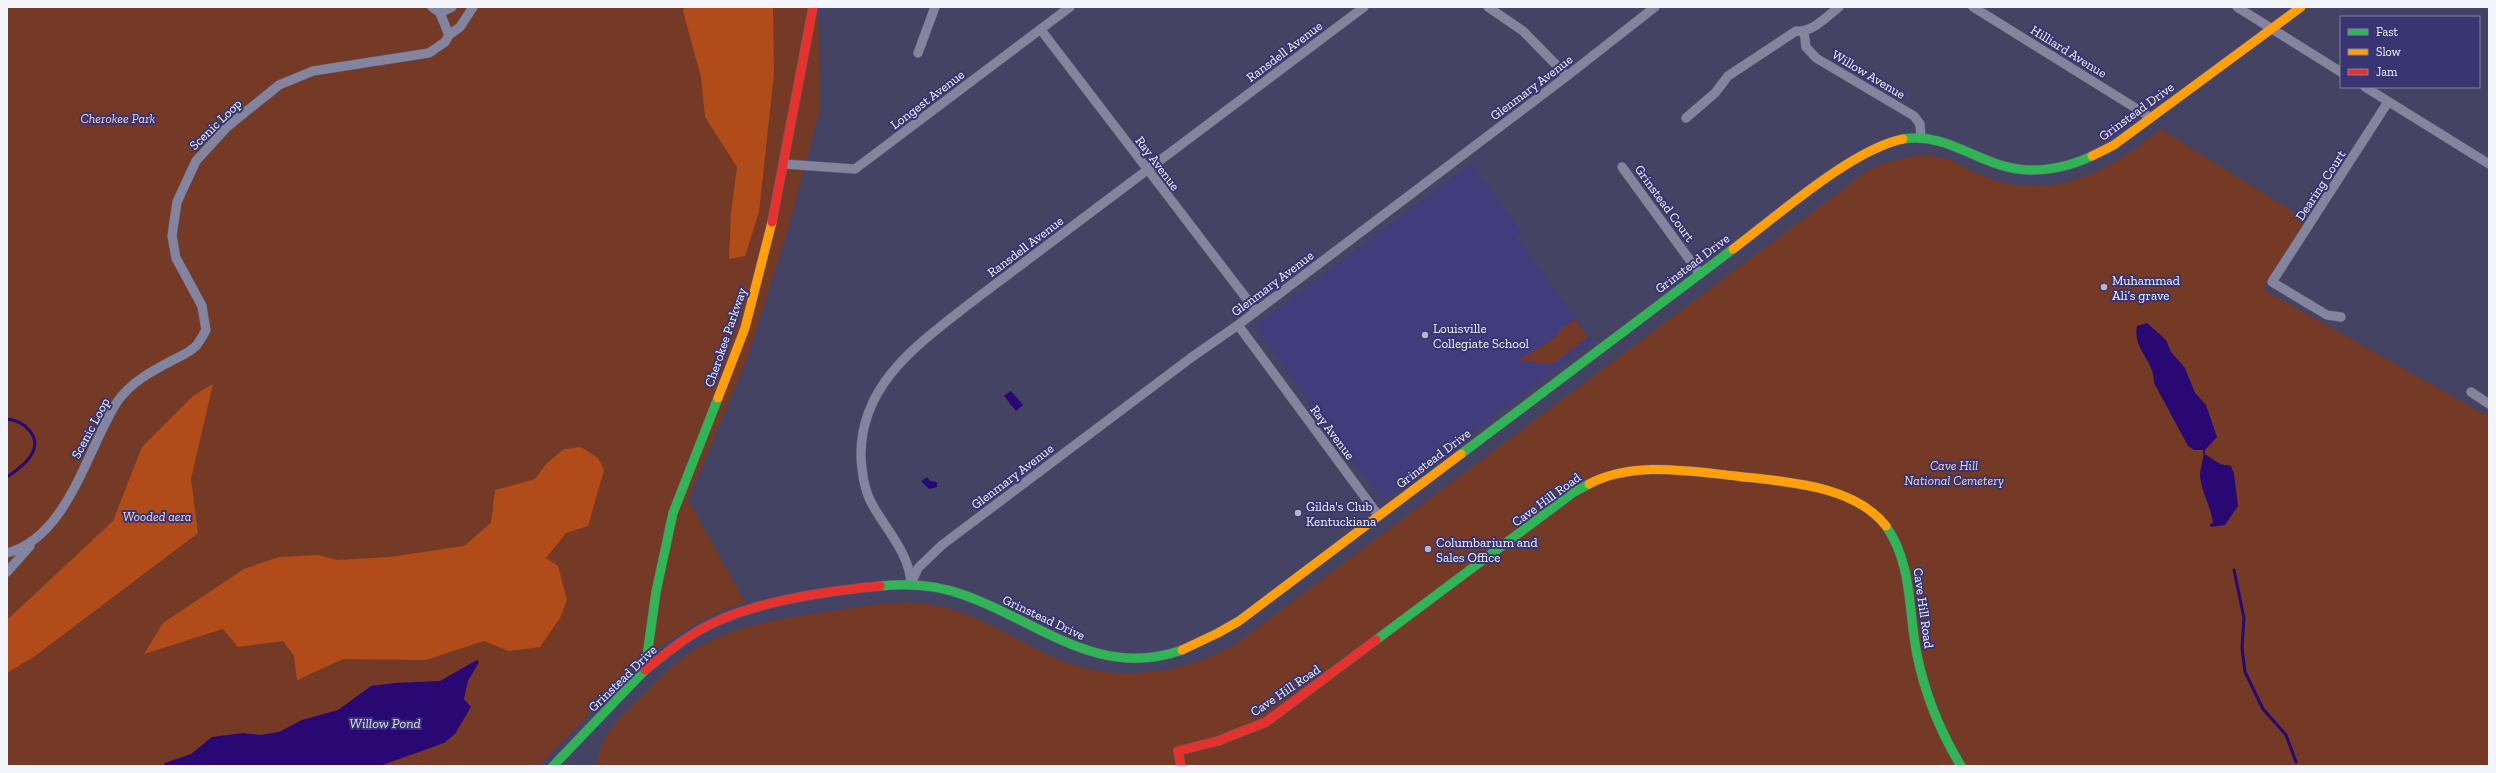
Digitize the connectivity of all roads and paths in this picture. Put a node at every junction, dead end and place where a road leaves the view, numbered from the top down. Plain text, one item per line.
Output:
1 (432, 7) edge
2 (452, 7) edge
3 (473, 7) edge
4 (813, 7) edge
5 (935, 7) edge
6 (1070, 7) edge
7 (1364, 7) edge
8 (1488, 7) edge
9 (1656, 7) edge
10 (1839, 7) edge
11 (1973, 7) edge
12 (2237, 7) edge
13 (2301, 7) edge
14 (440, 12) junction
15 (2272, 29) junction
16 (1041, 30) junction
17 (1804, 32) junction
18 (449, 35) junction
19 (918, 53) dead end
20 (2340, 71) edge
21 (1568, 76) junction
22 (2367, 88) edge
23 (2388, 102) junction
24 (2150, 117) junction
25 (1686, 118) dead end
26 (1921, 138) junction
27 (784, 164) junction
28 (2489, 164) edge
29 (1622, 167) dead end
30 (1148, 171) junction
31 (1700, 274) junction
32 (1256, 311) junction
33 (2341, 317) dead end
34 (1238, 325) junction
35 (2471, 392) dead end
36 (2489, 404) edge
37 (1378, 515) junction
38 (39, 536) junction
39 (7, 553) edge
40 (7, 572) edge
41 (911, 584) junction
42 (645, 670) junction
43 (553, 766) edge
44 (1181, 766) edge
45 (1961, 766) edge

1 - 14 street
2 - 14 street
3 - 18 street, Scenic Loop
4 - 27 main road, Cherokee Parkway
5 - 19 street
6 - 16 street, Longest Avenue
7 - 30 street, Ransdell Avenue
8 - 21 street
9 - 21 street, Glenmary Avenue
10 - 17 street
11 - 24 street, Hilliard Avenue
12 - 15 street
13 - 15 main road, Grinstead Drive
14 - 18 street
15 - 20 street
15 - 24 main road, Grinstead Drive
16 - 27 street, Longest Avenue
16 - 30 street, Ray Avenue
17 - 25 street
17 - 26 street, Willow Avenue
18 - 38 street, Scenic Loop
21 - 32 street, Glenmary Avenue
22 - 23 street
23 - 28 street
23 - 33 street, Dearing Court
24 - 26 main road, Grinstead Drive
26 - 31 main road, Grinstead Drive
27 - 42 main road, Cherokee Parkway
29 - 31 street, Grinstead Court
30 - 32 street, Ray Avenue
30 - 41 street, Ransdell Avenue
31 - 37 main road, Grinstead Drive
32 - 34 street, Glenmary Avenue
34 - 37 street, Ray Avenue
34 - 41 street, Glenmary Avenue
35 - 36 street
37 - 41 main road, Grinstead Drive
38 - 39 street, Scenic Loop
38 - 40 street
41 - 42 main road, Grinstead Drive
42 - 43 main road, Grinstead Drive
44 - 45 main road, Cave Hill Road

